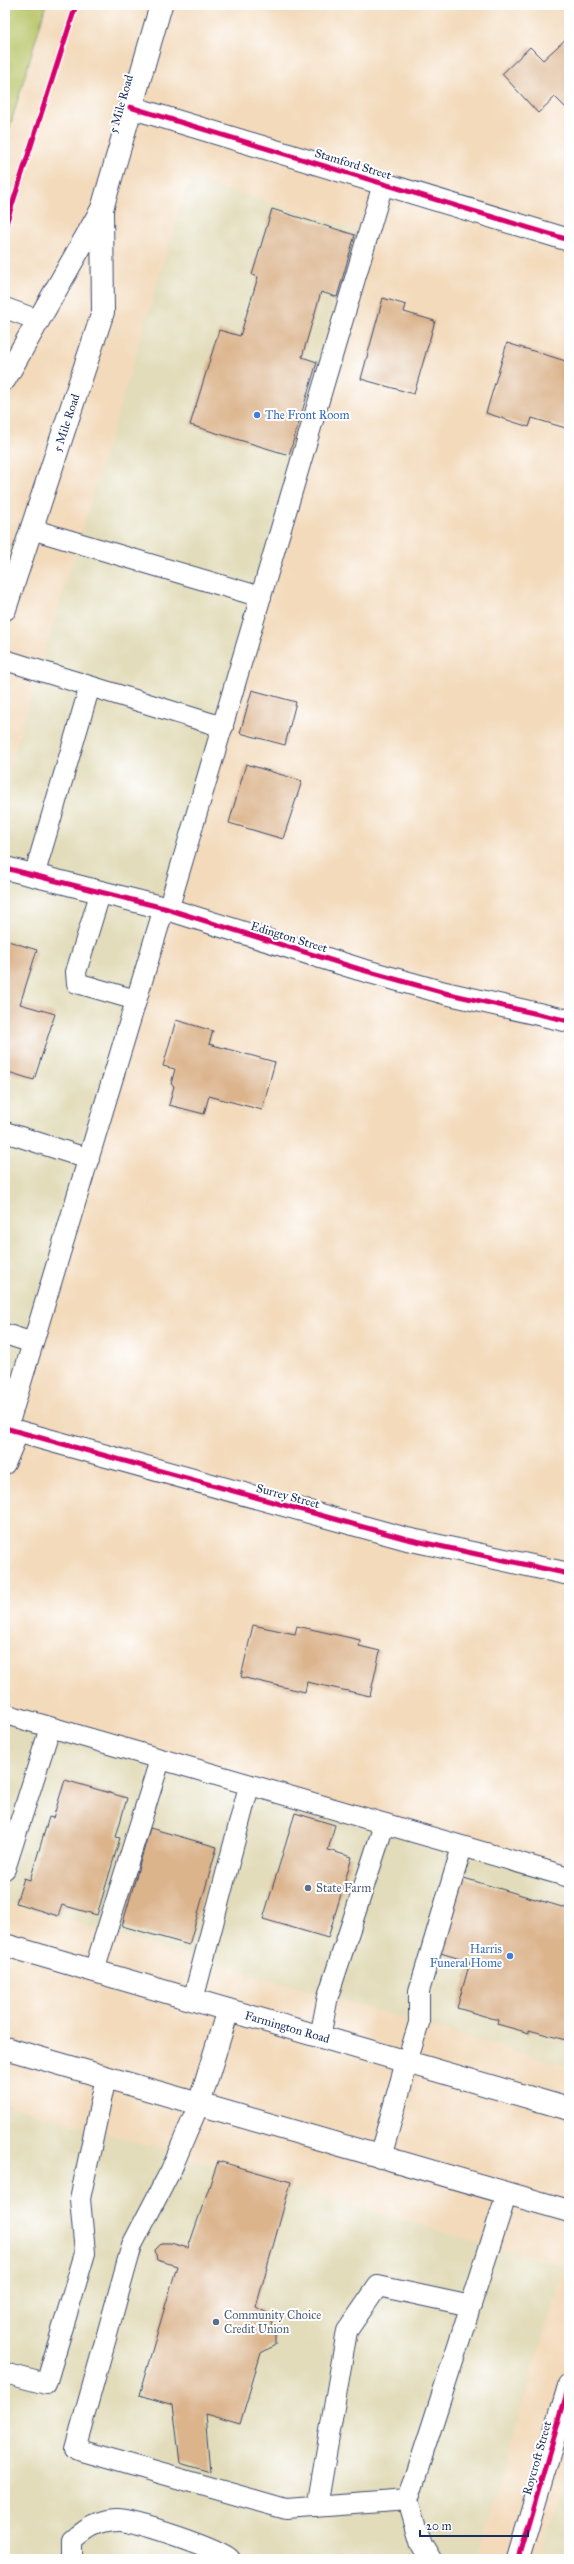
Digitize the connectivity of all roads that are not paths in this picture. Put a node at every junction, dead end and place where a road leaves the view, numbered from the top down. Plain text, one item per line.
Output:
1 (161, 5) edge
2 (130, 107) junction
3 (383, 184) junction
4 (102, 209) junction
5 (569, 240) edge
6 (5, 308) edge
7 (38, 320) junction
8 (5, 379) edge
9 (31, 529) junction
10 (261, 597) junction
11 (5, 609) edge
12 (5, 660) edge
13 (90, 686) junction
14 (223, 727) junction
15 (5, 868) edge
16 (34, 876) junction
17 (101, 891) junction
18 (166, 909) junction
19 (136, 1000) junction
20 (569, 1021) edge
21 (5, 1132) edge
22 (88, 1159) junction
23 (5, 1334) edge
24 (33, 1343) junction
25 (10, 1430) edge
26 (5, 1464) edge
27 (569, 1574) edge
28 (5, 1714) edge
29 (50, 1728) junction
30 (160, 1760) junction
31 (249, 1786) junction
32 (384, 1825) junction
33 (462, 1847) junction
34 (5, 1869) edge
35 (569, 1877) edge
36 (5, 1945) edge
37 (94, 1971) junction
38 (193, 2000) junction
39 (228, 2010) junction
40 (320, 2037) junction
41 (5, 2048) edge
42 (407, 2062) junction
43 (106, 2077) junction
44 (199, 2104) junction
45 (569, 2109) edge
46 (380, 2157) junction
47 (507, 2193) junction
48 (569, 2211) edge
49 (471, 2306) junction
50 (5, 2373) edge
51 (569, 2386) edge
52 (408, 2500) junction
53 (317, 2507) junction
54 (73, 2559) edge
55 (230, 2559) edge
56 (430, 2559) edge
57 (518, 2559) edge

1 - 2 main road, 5 Mile Road
2 - 3 main road, Stamford Street
2 - 4 main road, 5 Mile Road
3 - 5 main road, Stamford Street
3 - 10 lane
4 - 7 main road, 5 Mile Road
4 - 9 main road, 5 Mile Road
6 - 7 lane
7 - 8 main road, 5 Mile Road
9 - 10 lane
9 - 11 main road, 5 Mile Road
10 - 14 lane
12 - 13 lane
13 - 14 lane
13 - 16 lane
14 - 18 lane
15 - 16 main road, Edington Street
16 - 17 main road, Edington Street
17 - 18 main road, Edington Street
17 - 19 lane
18 - 19 lane
18 - 20 main road, Edington Street
19 - 22 lane
21 - 22 lane
22 - 24 lane
23 - 24 lane
24 - 25 lane
25 - 26 lane
25 - 27 main road, Surrey Street
28 - 29 lane
29 - 30 lane
29 - 34 lane
30 - 31 lane
30 - 37 lane
31 - 32 lane
31 - 38 lane
32 - 33 lane
32 - 40 lane
33 - 35 lane
33 - 42 lane
36 - 37 main road, Farmington Road
37 - 38 main road, Farmington Road
38 - 39 main road, Farmington Road
39 - 40 main road, Farmington Road
39 - 44 main road
40 - 42 main road, Farmington Road
41 - 43 main road
42 - 45 main road, Farmington Road
42 - 46 main road
43 - 44 main road
43 - 50 lane
44 - 46 main road
44 - 53 lane
46 - 47 main road
47 - 48 main road
47 - 49 lane
49 - 52 lane
49 - 53 lane
51 - 57 main road, Roycroft Street
52 - 53 lane
52 - 56 lane
54 - 55 lane

